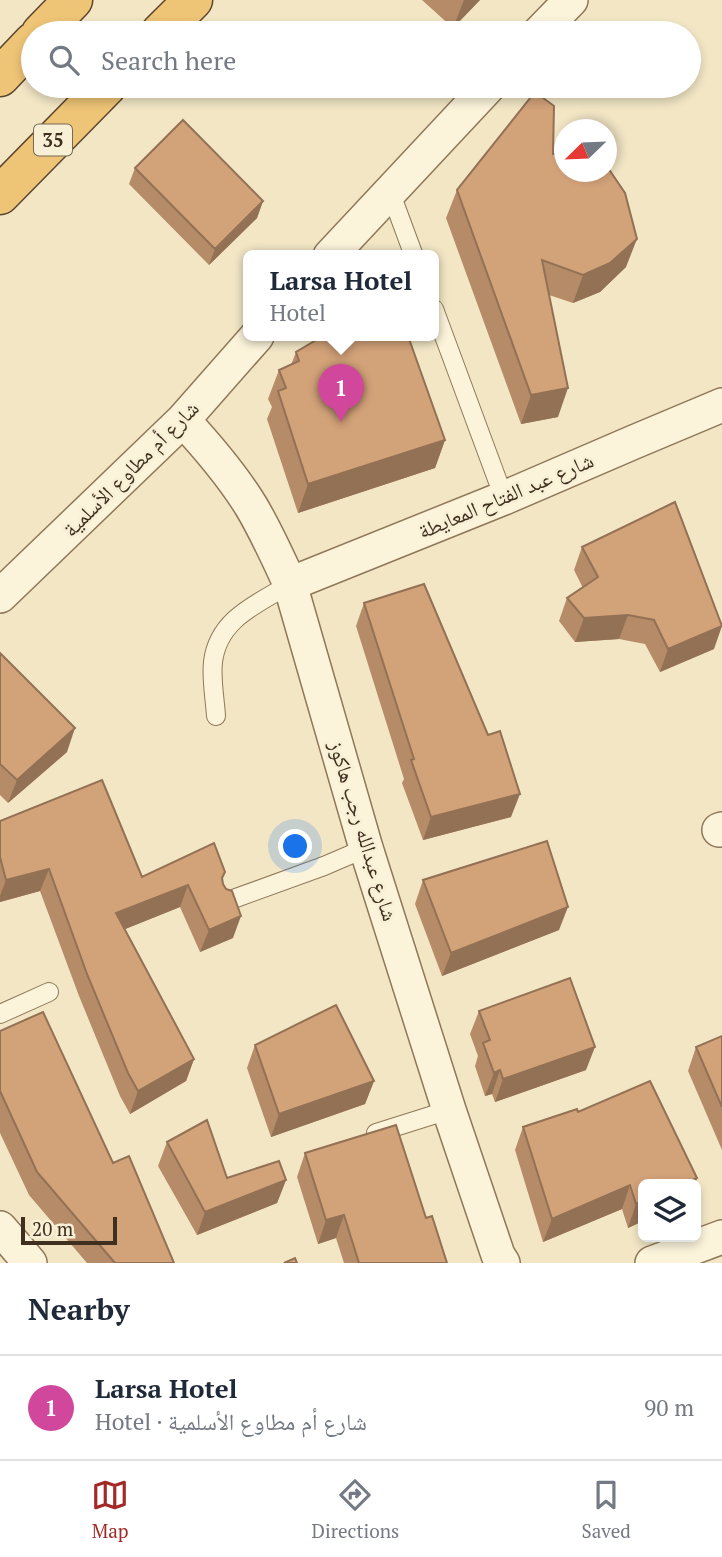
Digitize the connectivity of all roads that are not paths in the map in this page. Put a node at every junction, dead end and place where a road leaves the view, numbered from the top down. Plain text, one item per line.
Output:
1 (73, 0) edge
2 (193, 0) edge
3 (571, 0) edge
4 (53, 21) edge
5 (172, 21) edge
6 (551, 21) edge
7 (21, 54) edge
8 (0, 76) edge
9 (95, 98) edge
10 (478, 98) edge
11 (390, 191) junction
12 (0, 195) edge
13 (336, 250) edge
14 (412, 250) edge
15 (439, 322) edge
16 (253, 341) edge
17 (722, 405) edge
18 (183, 420) junction
19 (504, 498) junction
20 (290, 584) junction
21 (0, 596) edge
22 (216, 716) dead end
23 (366, 848) junction
24 (225, 902) edge
25 (49, 992) dead end
26 (0, 1014) edge
27 (449, 1110) junction
28 (357, 1139) edge
29 (0, 1228) edge
30 (722, 1237) edge
31 (30, 1263) edge
32 (503, 1263) edge
33 (652, 1263) edge

1 - 4 highway
2 - 5 highway
3 - 6 street
7 - 8 highway
9 - 12 highway, 35
10 - 11 street
11 - 13 street
11 - 14 lane
15 - 19 lane
16 - 18 street, شارع أم مطاوع الأسلمية
17 - 19 street, شارع عبد الفتاح المعايطة
18 - 20 street, شارع عبدالله رجب هاكوز
18 - 21 street, شارع أم مطاوع الأسلمية
19 - 20 street, شارع عبد الفتاح المعايطة
20 - 22 lane
20 - 23 street, شارع عبدالله رجب هاكوز
23 - 24 lane
23 - 27 street, شارع عبدالله رجب هاكوز
25 - 26 lane
27 - 28 lane
27 - 32 street, شارع عبدالله رجب هاكوز
29 - 31 street
30 - 33 street

